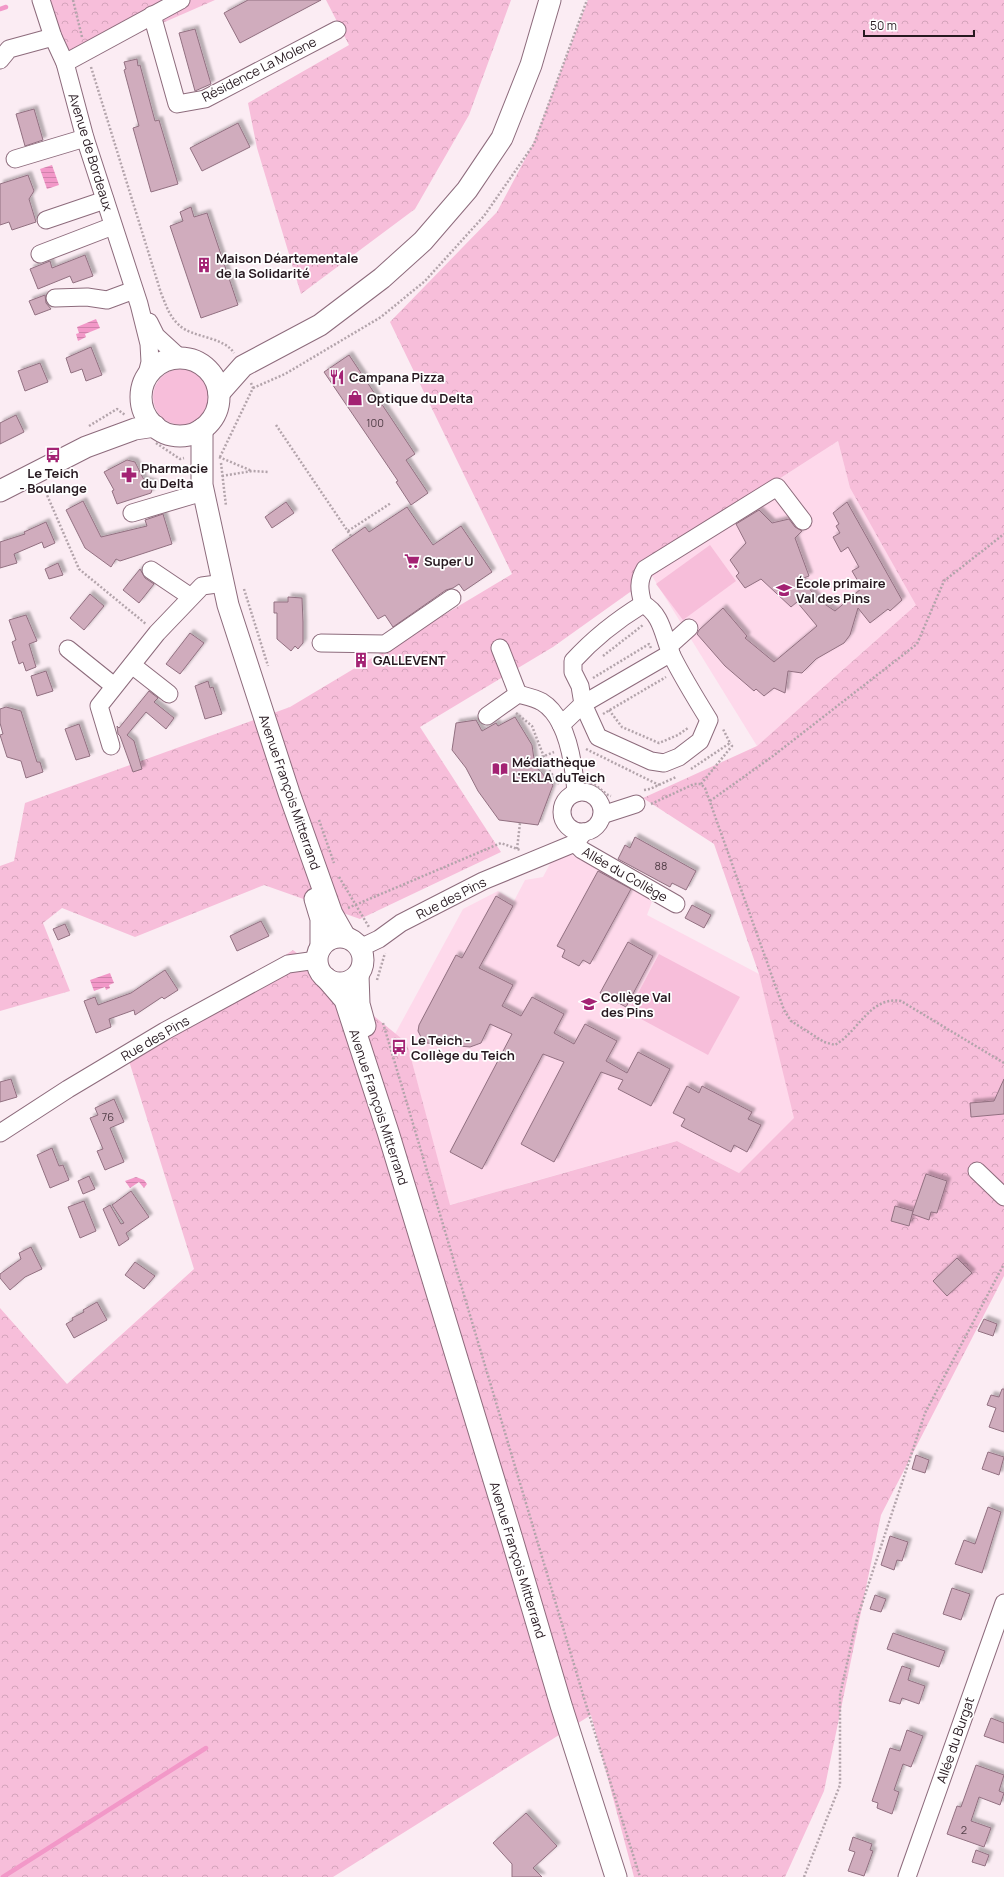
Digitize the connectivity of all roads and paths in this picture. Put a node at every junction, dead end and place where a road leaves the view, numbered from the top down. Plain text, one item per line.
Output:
1 (41, 0) edge
2 (73, 0) edge
3 (181, 0) edge
4 (550, 0) edge
5 (152, 14) junction
6 (337, 30) dead end
7 (53, 38) junction
8 (86, 52) junction
9 (0, 60) edge
10 (65, 63) junction
11 (85, 138) junction
12 (15, 159) dead end
13 (105, 200) junction
14 (46, 220) dead end
15 (113, 226) junction
16 (40, 254) dead end
17 (137, 297) junction
18 (55, 298) dead end
19 (381, 317) dead end
20 (180, 358) junction
21 (243, 366) junction
22 (206, 368) junction
23 (146, 378) junction
24 (253, 388) junction
25 (219, 393) junction
26 (143, 406) junction
27 (276, 425) dead end
28 (155, 426) junction
29 (202, 429) junction
30 (113, 436) junction
31 (180, 436) junction
32 (220, 457) junction
33 (252, 470) junction
34 (37, 471) junction
35 (269, 472) dead end
36 (223, 476) junction
37 (202, 486) junction
38 (0, 491) edge
39 (391, 503) dead end
40 (132, 513) dead end
41 (227, 513) dead end
42 (803, 521) dead end
43 (348, 531) junction
44 (1004, 534) edge
45 (351, 536) dead end
46 (151, 570) dead end
47 (233, 583) junction
48 (191, 598) junction
49 (452, 598) dead end
50 (643, 604) junction
51 (649, 620) dead end
52 (689, 628) dead end
53 (157, 633) junction
54 (321, 643) dead end
55 (500, 648) dead end
56 (68, 649) dead end
57 (664, 650) junction
58 (599, 658) dead end
59 (132, 665) junction
60 (679, 668) junction
61 (270, 673) dead end
62 (114, 686) junction
63 (255, 690) junction
64 (168, 694) dead end
65 (518, 694) junction
66 (588, 701) junction
67 (609, 710) junction
68 (487, 716) dead end
69 (598, 719) junction
70 (708, 720) junction
71 (561, 725) junction
72 (730, 742) dead end
73 (111, 746) dead end
74 (568, 746) junction
75 (543, 756) junction
76 (534, 760) dead end
77 (589, 779) dead end
78 (701, 784) junction
79 (573, 795) junction
80 (615, 796) dead end
81 (710, 801) junction
82 (636, 804) joint
83 (315, 814) dead end
84 (602, 814) junction
85 (520, 823) dead end
86 (566, 824) junction
87 (579, 838) junction
88 (517, 848) junction
89 (546, 854) junction
90 (522, 864) junction
91 (336, 869) dead end
92 (339, 876) dead end
93 (676, 904) dead end
94 (355, 905) junction
95 (379, 939) junction
96 (352, 943) junction
97 (319, 953) junction
98 (326, 978) junction
99 (367, 980) junction
100 (382, 1019) dead end
101 (1004, 1064) edge
102 (0, 1133) edge
103 (977, 1170) dead end
104 (1004, 1197) edge
105 (421, 1242) junction
106 (1004, 1264) edge
107 (1004, 1603) edge
108 (616, 1877) edge
109 (640, 1877) edge
110 (804, 1877) edge
111 (907, 1877) edge

1 - 7 street, Avenue de Bordeaux
2 - 8 path
3 - 5 street
4 - 21 main road
5 - 6 street, Résidence La Molene
5 - 8 street
7 - 9 street
7 - 10 street, Avenue de Bordeaux
8 - 10 street
8 - 21 path
10 - 11 street, Avenue de Bordeaux
11 - 12 street
11 - 13 street, Avenue de Bordeaux
13 - 14 street
13 - 15 street, Avenue de Bordeaux
15 - 16 street
15 - 17 street, Avenue de Bordeaux
17 - 18 street
17 - 20 street, Avenue de Bordeaux
17 - 23 street, Avenue de Bordeaux
19 - 24 path
20 - 22 main road
20 - 23 main road
21 - 22 main road
21 - 24 path
21 - 25 main road
22 - 25 main road
23 - 26 main road
24 - 32 path
25 - 29 main road
26 - 28 main road
26 - 30 main road
27 - 43 path
28 - 30 main road
28 - 31 main road
29 - 31 main road
29 - 37 main road, Avenue François Mitterrand
30 - 34 main road
31 - 37 main road, Avenue François Mitterrand
32 - 33 path
32 - 36 path
33 - 35 path
33 - 36 path
34 - 38 main road
34 - 53 path
36 - 37 path
36 - 41 path
37 - 40 street
37 - 47 main road, Avenue François Mitterrand
39 - 43 path
42 - 50 street
43 - 45 path
44 - 81 path
46 - 48 street
47 - 48 street
47 - 61 path
47 - 63 main road, Avenue François Mitterrand
48 - 53 street
49 - 54 street
50 - 57 street
50 - 66 street
51 - 58 path
52 - 57 street
53 - 59 street
55 - 65 street
56 - 62 street
57 - 60 street
57 - 66 street
57 - 66 path
59 - 62 street
59 - 64 street
60 - 67 path
60 - 70 street
62 - 73 street
63 - 96 main road, Avenue François Mitterrand
63 - 97 main road, Avenue François Mitterrand
65 - 68 street
65 - 71 street
65 - 75 path
66 - 69 street
66 - 69 path
66 - 71 street
67 - 69 path
67 - 70 path
69 - 70 street
71 - 74 street
72 - 78 path
74 - 75 path
74 - 79 street
75 - 76 path
75 - 79 path
77 - 80 path
78 - 81 path
78 - 82 path
79 - 84 street
79 - 86 street
81 - 101 path
82 - 84 street
83 - 91 path
84 - 87 street, Allée du Collège
85 - 88 path
86 - 87 street, Allée du Collège
86 - 89 street, Rue des Pins
87 - 89 street, Rue des Pins
87 - 93 street, Allée du Collège
88 - 90 path
88 - 90 path
88 - 94 path
89 - 90 street, Rue des Pins
90 - 95 street, Rue des Pins
92 - 94 path
94 - 95 path
95 - 96 street, Rue des Pins
95 - 99 path
96 - 97 main road
96 - 99 main road
97 - 98 main road
97 - 102 street, Rue des Pins
98 - 99 main road
98 - 105 main road, Avenue François Mitterrand
99 - 105 main road, Avenue François Mitterrand
100 - 109 path
103 - 104 street
105 - 108 main road, Avenue François Mitterrand
106 - 110 path
107 - 111 street, Allée du Burgat

